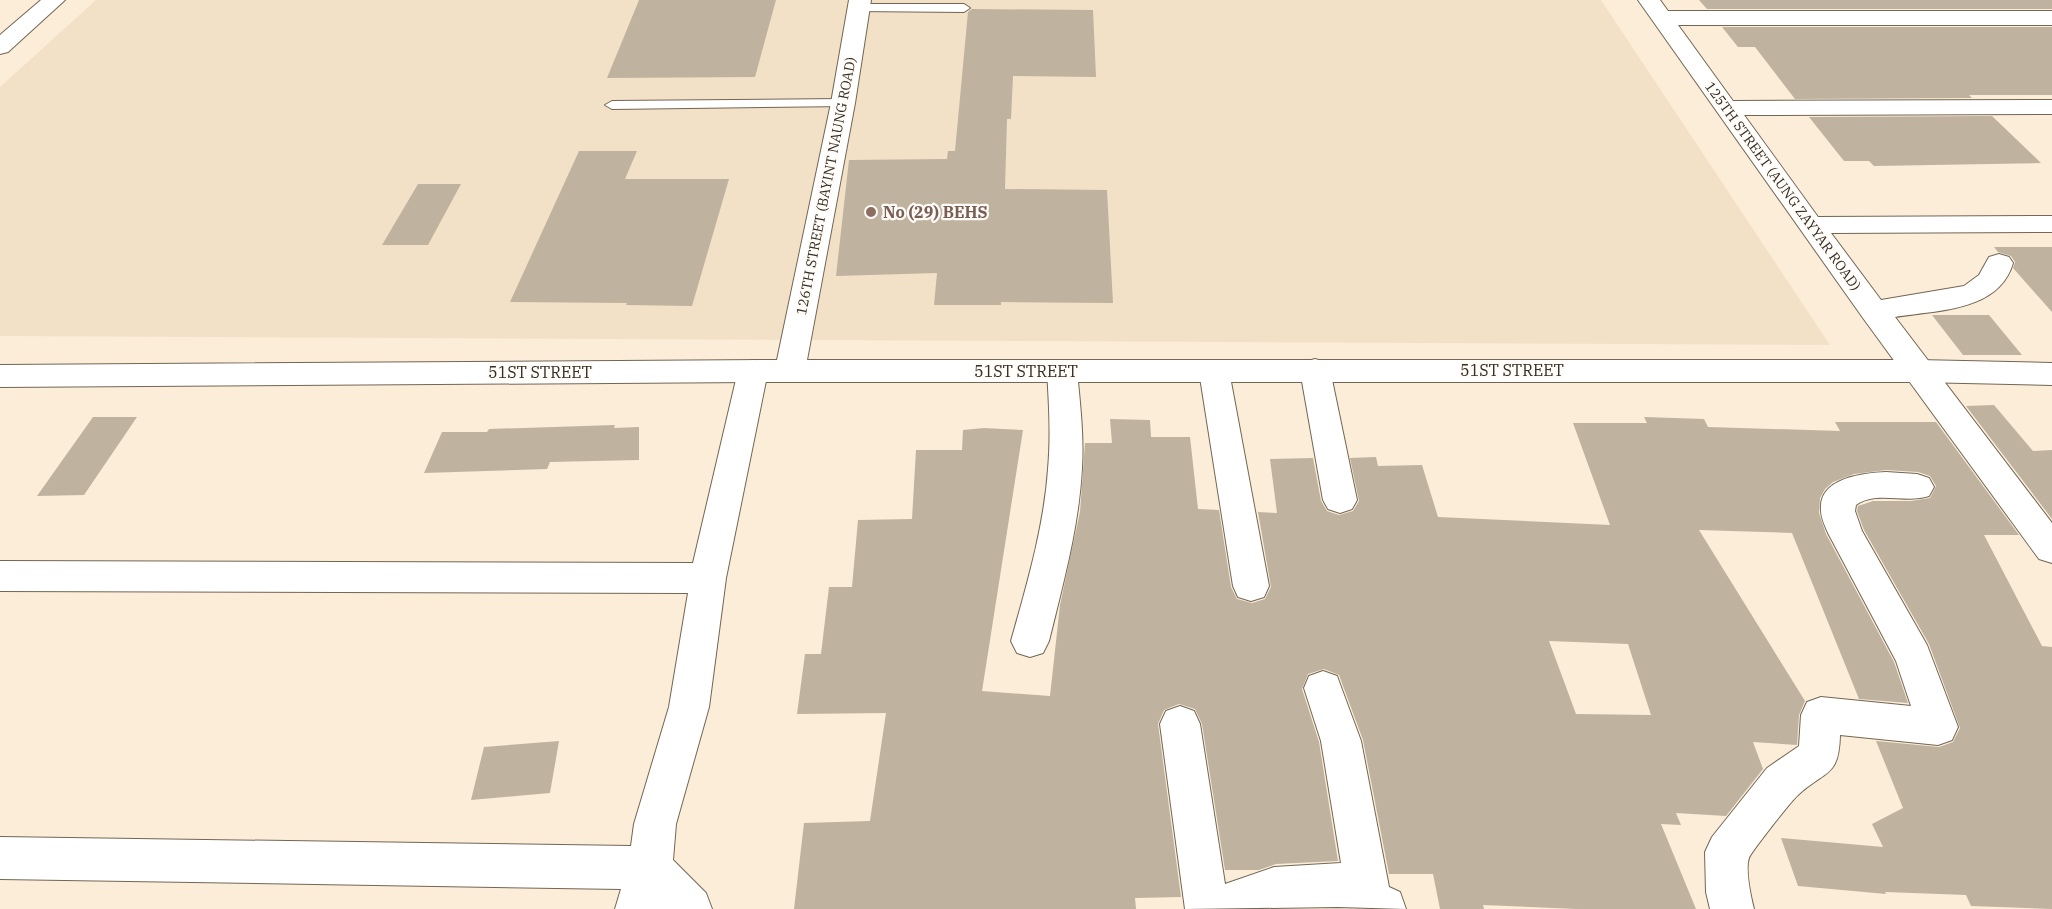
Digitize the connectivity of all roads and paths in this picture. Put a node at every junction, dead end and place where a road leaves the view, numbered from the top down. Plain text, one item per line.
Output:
1 (54, 0) edge
2 (859, 4) edge
3 (964, 8) dead end
4 (1655, 9) edge
5 (0, 16) edge
6 (35, 16) junction
7 (2052, 18) edge
8 (0, 46) edge
9 (843, 103) junction
10 (612, 105) dead end
11 (2052, 107) edge
12 (1726, 108) junction
13 (2052, 224) edge
14 (1810, 225) junction
15 (1999, 263) dead end
16 (1874, 311) junction
17 (1315, 370) junction
18 (753, 371) junction
19 (790, 371) junction
20 (1062, 371) junction
21 (1214, 371) junction
22 (1918, 371) junction
23 (2052, 374) edge
24 (0, 376) edge
25 (1917, 487) dead end
26 (1340, 500) dead end
27 (2052, 549) edge
28 (0, 576) edge
29 (708, 578) junction
30 (1251, 586) dead end
31 (1030, 641) dead end
32 (1323, 688) dead end
33 (1180, 724) dead end
34 (0, 858) edge
35 (650, 868) junction
36 (1377, 904) edge
37 (637, 909) edge
38 (690, 909) edge
39 (1207, 909) edge
40 (1218, 909) edge
41 (1732, 909) edge

1 - 6 street
2 - 3 lane
2 - 9 street, 126TH STREET (BAYINT NAUNG ROAD)
4 - 7 street
4 - 12 street, 125TH STREET (AUNG ZAYYAR ROAD)
5 - 6 street
6 - 8 street
9 - 10 lane
9 - 19 street, 126TH STREET (BAYINT NAUNG ROAD)
11 - 12 street
12 - 14 street, 125TH STREET (AUNG ZAYYAR ROAD)
13 - 14 street
14 - 16 street, 125TH STREET (AUNG ZAYYAR ROAD)
15 - 16 street
16 - 22 street, 125TH STREET (AUNG ZAYYAR ROAD)
17 - 21 street, 51ST STREET
17 - 22 street, 51ST STREET
17 - 26 street
18 - 19 street, 51ST STREET
18 - 24 street, 51ST STREET
18 - 29 street
19 - 20 street, 51ST STREET
20 - 21 street, 51ST STREET
20 - 31 street
21 - 30 street
22 - 23 street, 51ST STREET
22 - 27 street, 125TH STREET (AUNG ZAYYAR ROAD)
25 - 41 street
28 - 29 street
29 - 35 street
32 - 36 street
33 - 39 street
34 - 35 street
35 - 37 street
35 - 38 street
36 - 40 street

